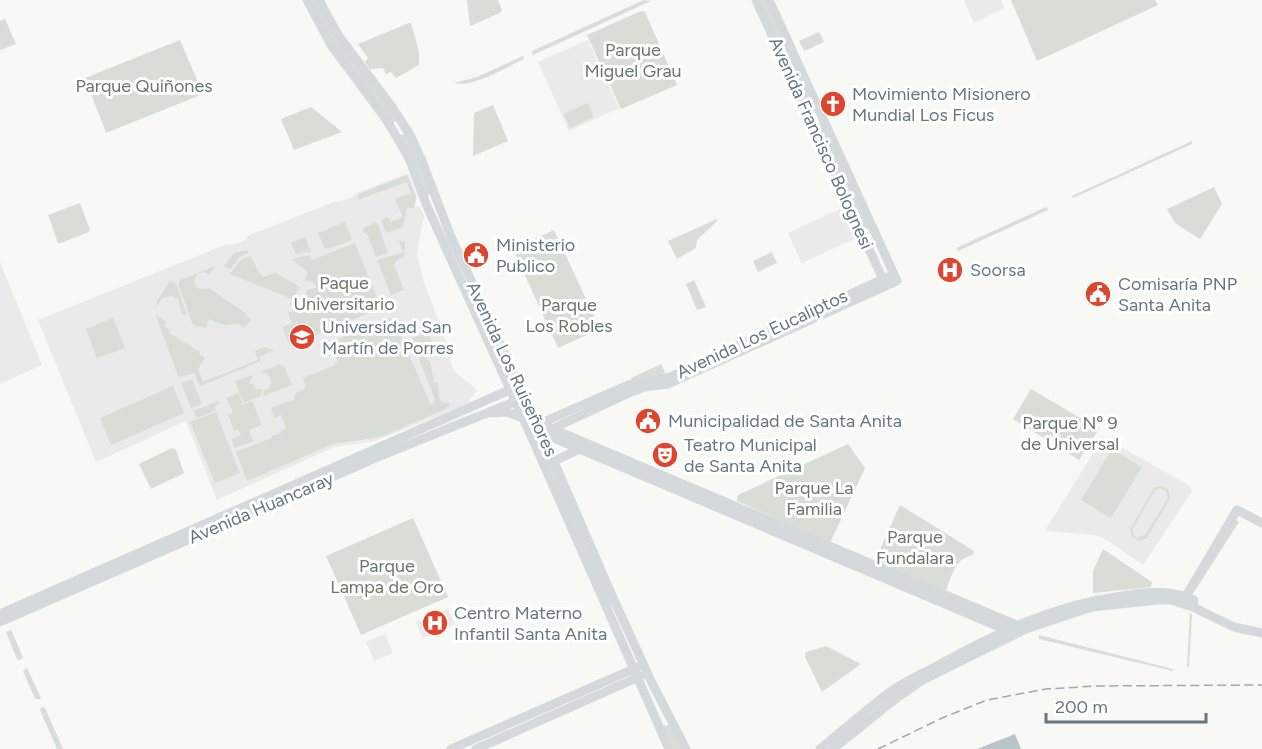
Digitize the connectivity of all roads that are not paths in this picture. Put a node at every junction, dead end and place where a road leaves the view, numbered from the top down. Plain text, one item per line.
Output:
1 (307, 0) edge
2 (319, 0) edge
3 (756, 0) edge
4 (769, 0) edge
5 (896, 277) joint
6 (884, 283) junction
7 (514, 388) junction
8 (520, 399) junction
9 (484, 413) junction
10 (573, 417) junction
11 (523, 418) junction
12 (552, 428) junction
13 (540, 429) junction
14 (530, 434) junction
15 (577, 438) junction
16 (580, 449) junction
17 (554, 461) junction
18 (1262, 523) edge
19 (1190, 602) junction
20 (0, 614) edge
21 (0, 622) edge
22 (1012, 630) junction
23 (1262, 633) edge
24 (645, 669) junction
25 (636, 674) junction
26 (451, 749) edge
27 (476, 749) edge
28 (669, 749) edge
29 (686, 749) edge
30 (820, 749) edge
31 (833, 749) edge

1 - 7 main road, Avenida Los Ruiseñores
2 - 7 main road, Avenida Los Ruiseñores
3 - 6 main road, Avenida Francisco Bolognesi
4 - 5 main road, Avenida Francisco Bolognesi
5 - 6 main road, Avenida Los Eucaliptos
6 - 10 main road, Avenida Los Eucaliptos
6 - 13 main road, Avenida Los Eucaliptos
7 - 8 main road, Avenida Los Ruiseñores
7 - 20 main road, Avenida Huancaray
8 - 9 main road, Avenida Huancaray
8 - 11 main road, Avenida Los Ruiseñores
8 - 13 main road, Avenida Los Ruiseñores
9 - 11 main road
9 - 21 main road, Avenida Huancaray
10 - 12 main road, Avenida Los Eucaliptos
10 - 15 main road
11 - 14 main road, Avenida Los Ruiseñores
12 - 13 main road, Avenida Los Eucaliptos
12 - 15 main road
13 - 14 main road, Avenida Los Eucaliptos
13 - 16 main road
13 - 17 main road, Avenida Los Ruiseñores
14 - 25 main road, Avenida Los Ruiseñores
15 - 22 main road
16 - 17 main road
16 - 22 main road
17 - 24 main road, Avenida Los Ruiseñores
18 - 19 main road
19 - 22 main road
19 - 22 main road
19 - 23 main road
22 - 30 main road
22 - 31 main road
24 - 25 main road
24 - 29 main road, Avenida Los Ruiseñores
25 - 26 main road
25 - 27 main road
25 - 28 main road, Avenida Los Ruiseñores

